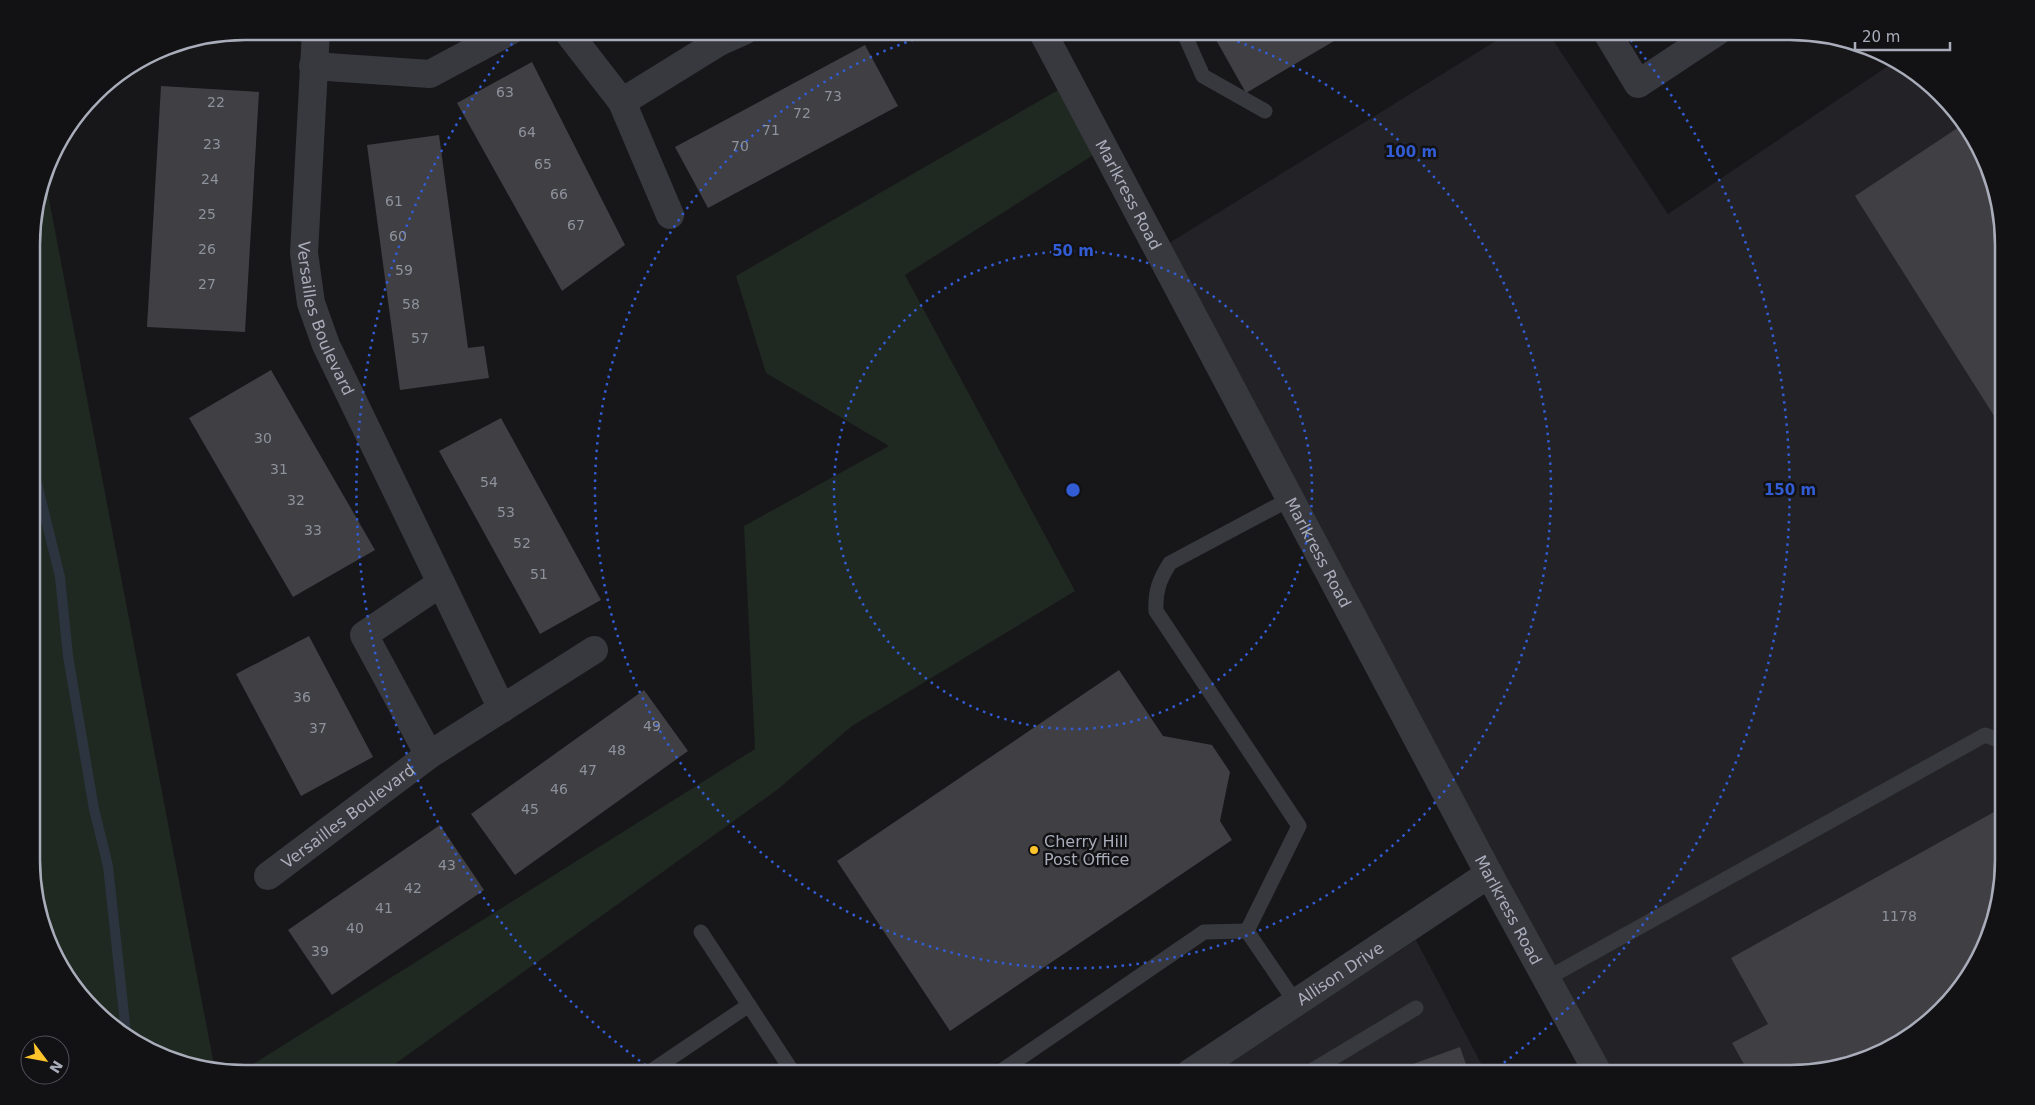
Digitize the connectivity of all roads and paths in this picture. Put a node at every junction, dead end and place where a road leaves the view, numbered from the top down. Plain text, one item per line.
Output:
1 (315, 40) edge
2 (493, 40) edge
3 (574, 40) edge
4 (712, 40) edge
5 (1047, 40) edge
6 (1187, 40) edge
7 (1611, 40) edge
8 (1704, 40) edge
9 (313, 66) junction
10 (622, 102) junction
11 (1265, 111) dead end
12 (670, 215) dead end
13 (1290, 499) junction
14 (441, 583) junction
15 (594, 650) dead end
16 (502, 709) junction
17 (1995, 739) edge
18 (429, 755) junction
19 (1489, 874) junction
20 (268, 876) dead end
21 (1247, 931) junction
22 (701, 932) dead end
23 (1546, 979) junction
24 (1296, 1003) junction
25 (749, 1005) junction
26 (1416, 1008) dead end
27 (660, 1065) edge
28 (788, 1065) edge
29 (1010, 1065) edge
30 (1203, 1065) edge
31 (1323, 1065) edge
32 (1594, 1065) edge

1 - 9 street, Versailles Boulevard
2 - 9 street
3 - 10 street
4 - 10 street
5 - 13 street, Marlkress Road
6 - 11 lane
7 - 8 street
9 - 14 street, Versailles Boulevard
10 - 12 street
13 - 19 street, Marlkress Road
13 - 21 lane
14 - 16 street, Versailles Boulevard
14 - 18 street, Versailles Boulevard
15 - 16 street
16 - 18 street, Versailles Boulevard
17 - 23 lane
18 - 20 street, Versailles Boulevard
19 - 23 street, Marlkress Road
19 - 24 street, Allison Drive
21 - 24 lane
21 - 29 lane
22 - 25 lane
23 - 32 street, Marlkress Road
24 - 30 street, Allison Drive
25 - 27 lane
25 - 28 lane
26 - 31 lane

